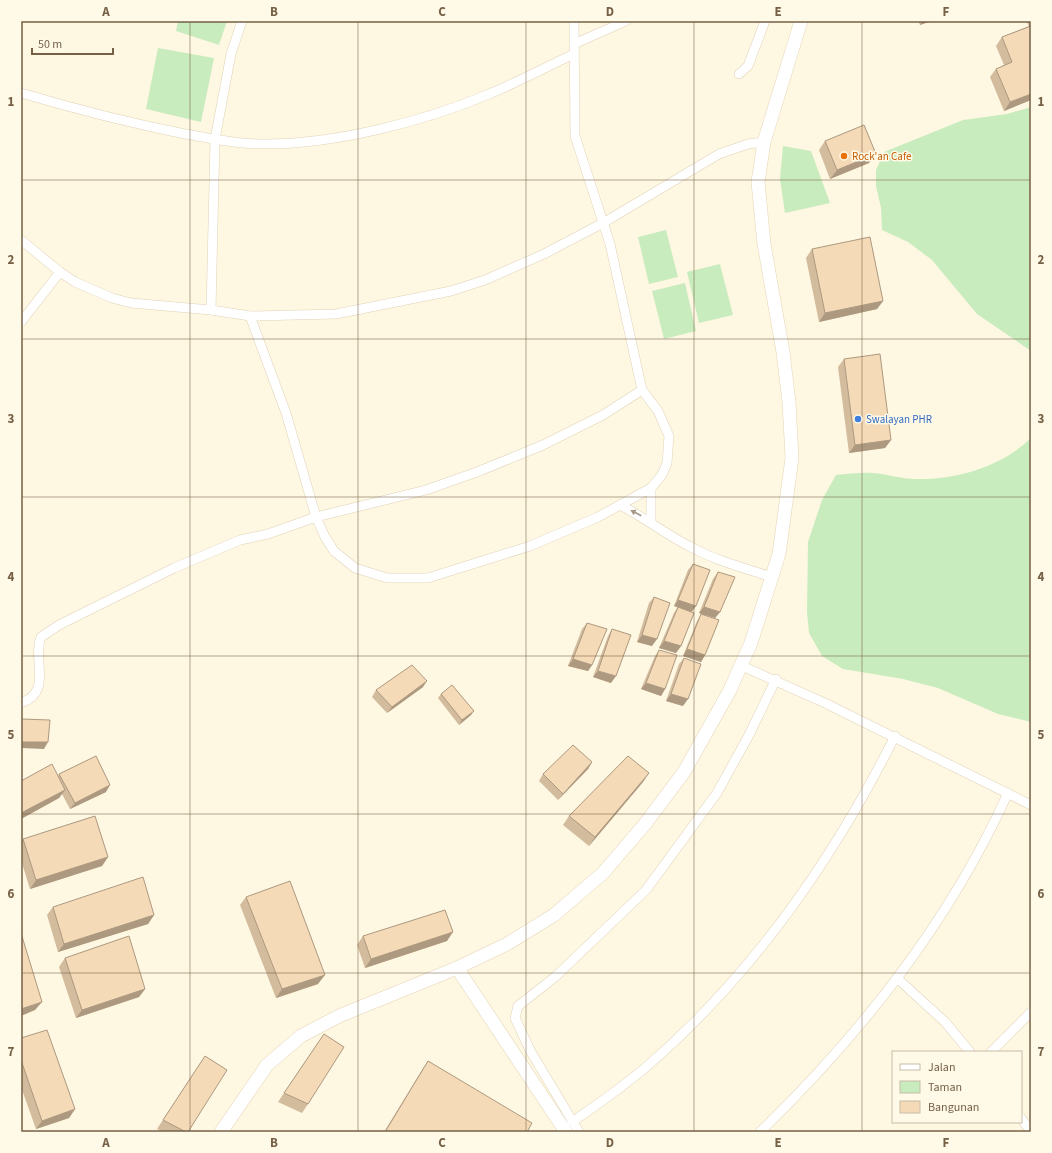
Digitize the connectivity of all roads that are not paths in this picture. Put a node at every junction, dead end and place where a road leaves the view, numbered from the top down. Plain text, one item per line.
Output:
1 (242, 21) edge
2 (574, 21) edge
3 (626, 21) edge
4 (765, 21) edge
5 (800, 21) edge
6 (574, 44) junction
7 (574, 54) junction
8 (738, 74) dead end
9 (21, 94) edge
10 (215, 139) junction
11 (764, 142) junction
12 (603, 223) junction
13 (21, 240) edge
14 (60, 272) junction
15 (211, 310) junction
16 (250, 316) junction
17 (21, 322) edge
18 (642, 390) junction
19 (651, 488) junction
20 (620, 505) junction
21 (316, 517) junction
22 (651, 522) junction
23 (772, 577) junction
24 (740, 665) junction
25 (776, 679) junction
26 (21, 703) edge
27 (895, 736) junction
28 (1008, 793) junction
29 (1031, 804) edge
30 (457, 968) junction
31 (898, 980) junction
32 (1031, 1012) edge
33 (969, 1051) edge
34 (992, 1051) edge
35 (1022, 1119) edge
36 (569, 1127) edge
37 (221, 1132) edge
38 (578, 1132) edge
39 (760, 1132) edge
40 (1031, 1132) edge

1 - 10 street
2 - 6 street
3 - 6 street
4 - 8 street
5 - 11 street
6 - 7 street
7 - 10 street
7 - 12 street
9 - 10 street
10 - 15 street
11 - 12 street
11 - 23 street
12 - 16 street
12 - 18 street
13 - 14 street
14 - 15 street
14 - 17 street
15 - 16 street
16 - 21 street
18 - 19 street
18 - 21 street
19 - 20 street
19 - 22 street
20 - 21 street
22 -> 20 street
21 - 26 street
22 - 23 street
23 - 24 street
24 - 25 street
24 - 30 street
25 - 27 street
25 - 36 street
27 - 28 street
27 - 36 street
28 - 29 street
28 - 31 street
30 - 36 street
30 - 37 street
31 - 33 street
31 - 39 street
32 - 34 street
35 - 40 street
36 - 38 street

